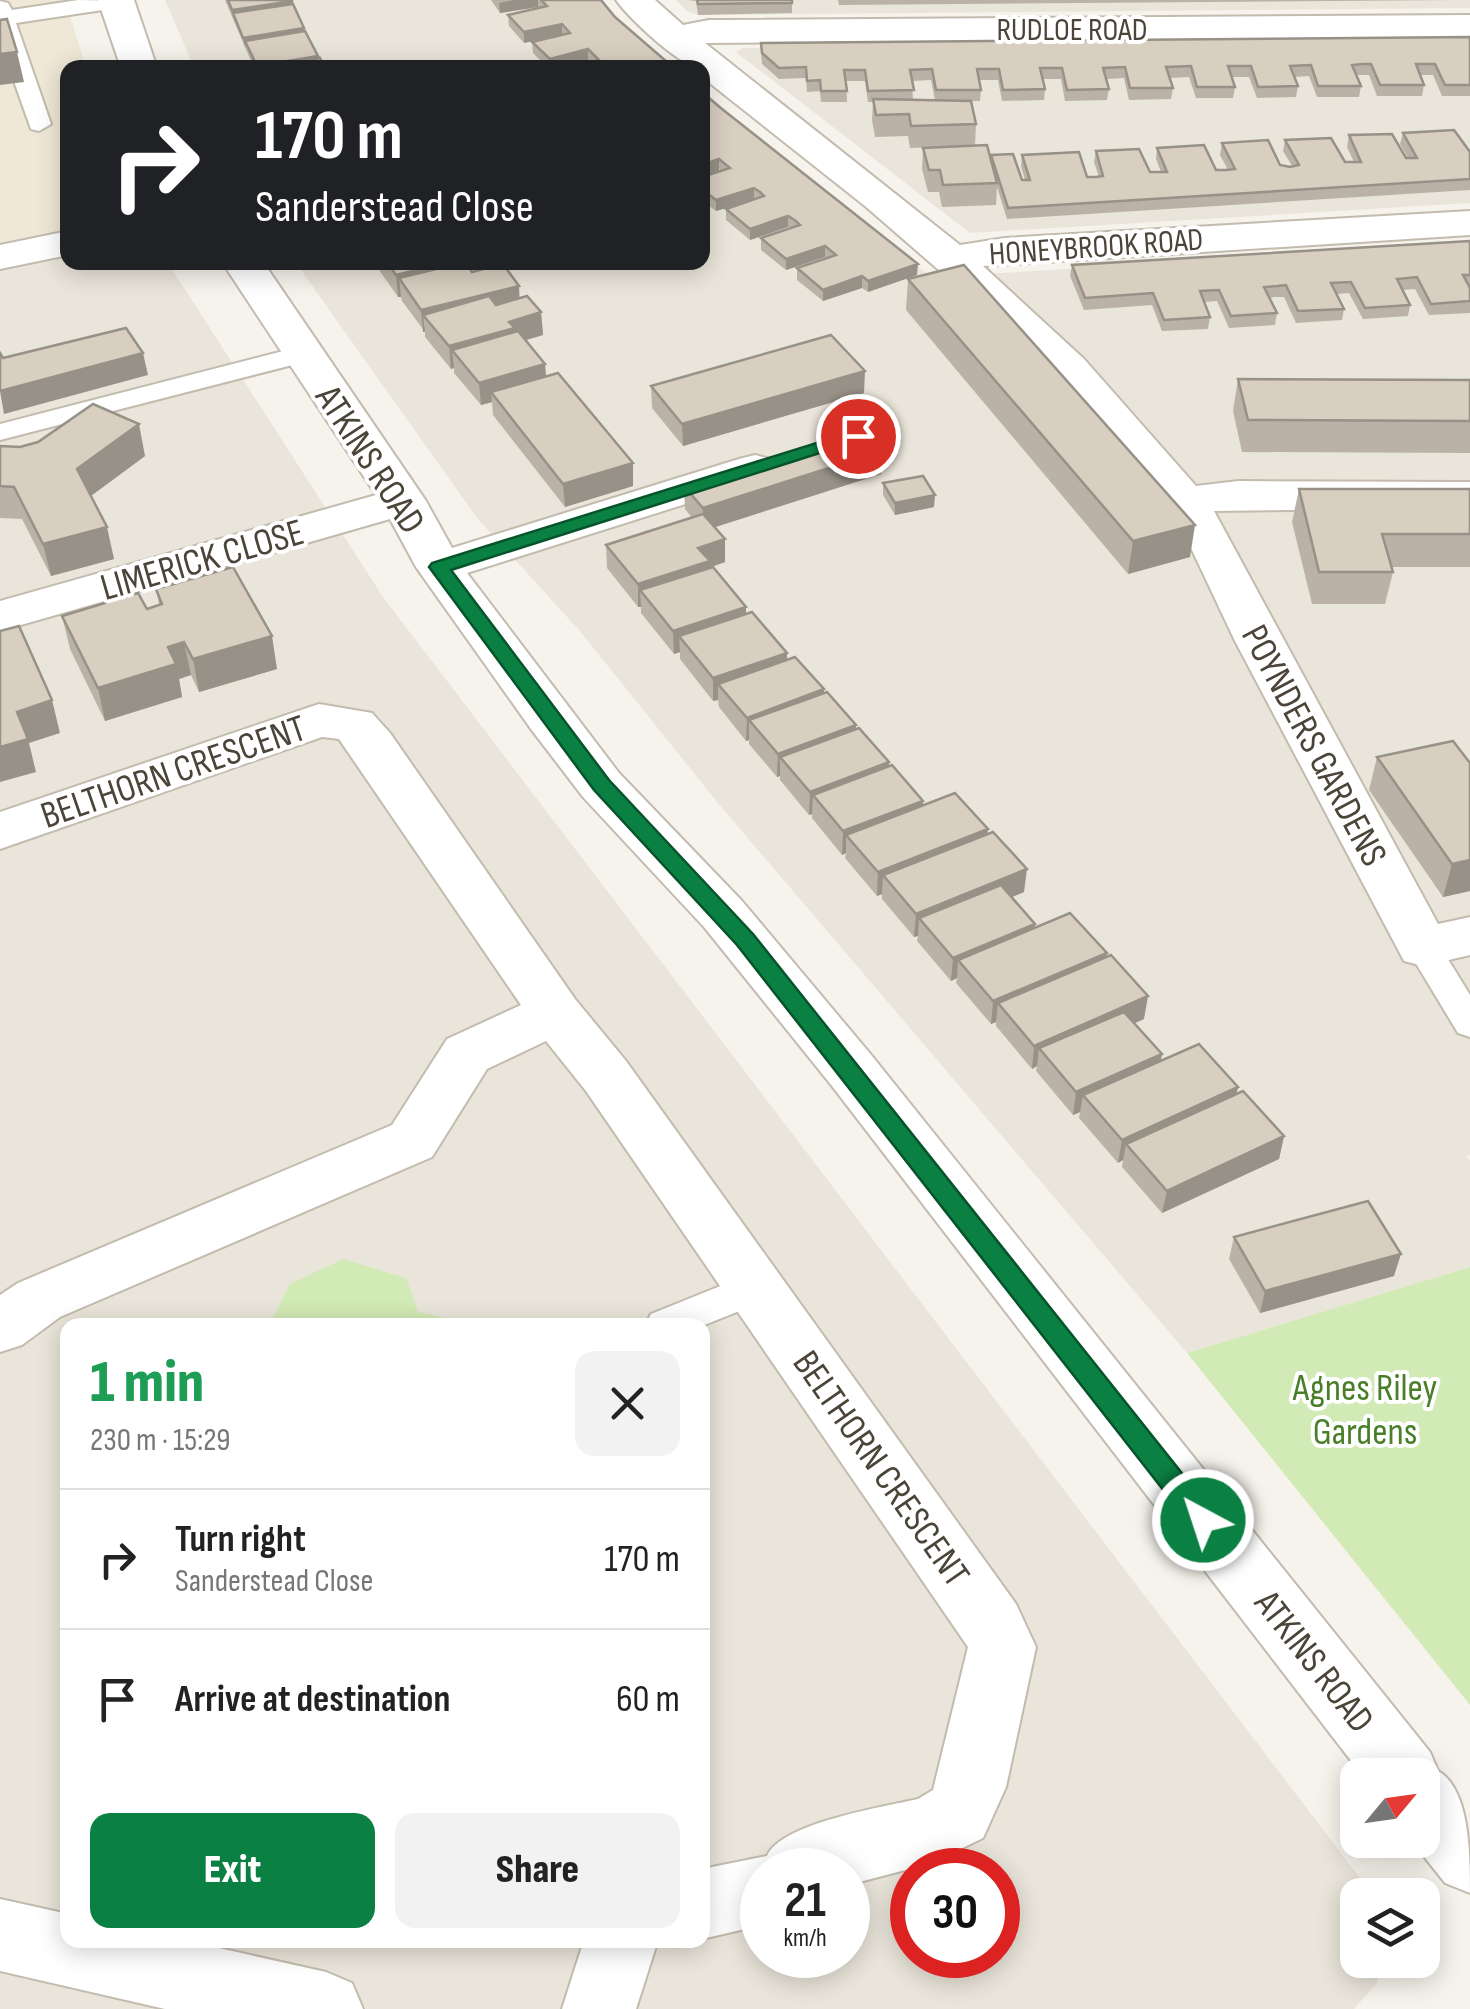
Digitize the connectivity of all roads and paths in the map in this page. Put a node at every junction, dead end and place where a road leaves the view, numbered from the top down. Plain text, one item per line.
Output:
1 (116, 0) edge
2 (634, 0) edge
3 (2, 13) edge
4 (1470, 26) edge
5 (675, 37) junction
6 (136, 60) edge
7 (704, 60) edge
8 (710, 65) edge
9 (39, 124) dead end
10 (1470, 223) edge
11 (60, 245) edge
12 (0, 257) edge
13 (955, 258) junction
14 (247, 270) edge
15 (303, 354) junction
16 (0, 432) edge
17 (802, 453) edge
18 (1470, 495) edge
19 (403, 501) junction
20 (1184, 501) junction
21 (439, 567) junction
22 (0, 616) edge
23 (0, 831) edge
24 (1446, 941) edge
25 (555, 1013) junction
26 (1470, 1024) edge
27 (755, 1288) junction
28 (681, 1318) edge
29 (2, 1320) edge
30 (1391, 1758) edge
31 (1440, 1821) edge
32 (855, 1848) edge
33 (1470, 1859) edge
34 (740, 1898) edge
35 (710, 1903) edge
36 (68, 1948) edge
37 (618, 1948) edge
38 (294, 2006) edge
39 (599, 2009) edge

1 - 3 lane
1 - 6 street
2 - 5 street, HONEYBROOK ROAD
3 - 9 lane
4 - 5 street, RUDLOE ROAD
5 - 7 street, HONEYBROOK ROAD
8 - 13 street, HONEYBROOK ROAD
10 - 13 street, HONEYBROOK ROAD
11 - 12 street
13 - 20 street, POYNDERS GARDENS
14 - 15 street, ATKINS ROAD
15 - 16 lane
15 - 19 street, ATKINS ROAD
17 - 21 street
18 - 20 street
19 - 21 street, ATKINS ROAD
19 - 22 street, LIMERICK CLOSE
20 - 24 street, POYNDERS GARDENS
21 - 30 street, ATKINS ROAD
23 - 25 street, BELTHORN CRESCENT
24 - 26 lane
25 - 27 street, BELTHORN CRESCENT
25 - 29 street
27 - 28 lane
27 - 32 street, BELTHORN CRESCENT
31 - 33 street
34 - 35 street
36 - 38 street
37 - 39 street

